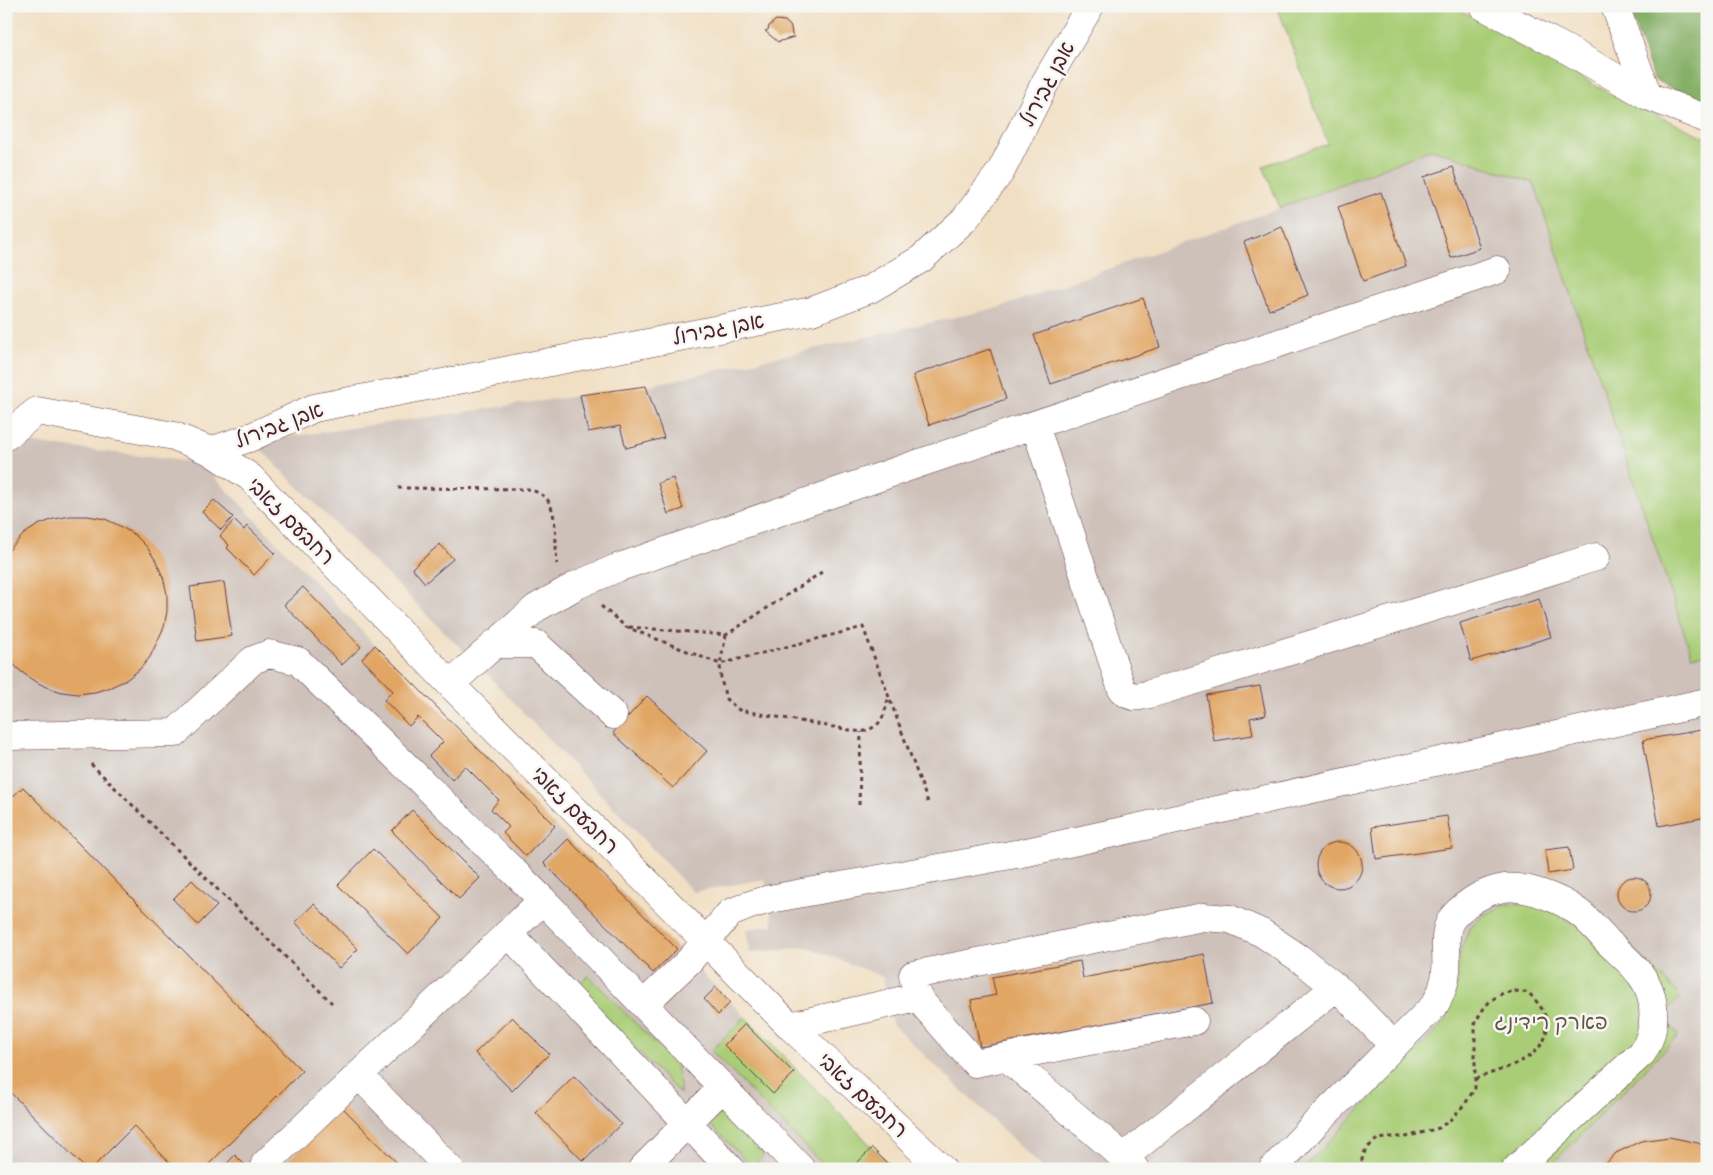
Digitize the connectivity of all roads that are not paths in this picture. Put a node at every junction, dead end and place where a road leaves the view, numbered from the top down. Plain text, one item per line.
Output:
1 (1090, 6) edge
2 (1483, 6) edge
3 (1615, 6) edge
4 (1648, 96) junction
5 (1707, 119) edge
6 (1497, 270) dead end
7 (1034, 425) junction
8 (6, 436) edge
9 (210, 451) junction
10 (1596, 557) dead end
11 (494, 644) junction
12 (450, 684) junction
13 (1707, 702) edge
14 (613, 716) dead end
15 (6, 736) edge
16 (543, 900) junction
17 (508, 933) junction
18 (705, 941) junction
19 (1336, 987) junction
20 (917, 998) junction
21 (644, 1004) junction
22 (1194, 1021) dead end
23 (790, 1026) junction
24 (1394, 1046) junction
25 (1006, 1057) junction
26 (359, 1075) junction
27 (723, 1087) junction
28 (687, 1123) junction
29 (1129, 1163) edge
30 (265, 1164) dead end
31 (790, 1165) edge
32 (450, 1169) edge
33 (642, 1169) edge
34 (731, 1169) edge
35 (942, 1169) edge
36 (1273, 1169) edge
37 (1516, 1169) edge

1 - 9 street, אבן גבירול
2 - 4 street
3 - 4 street
4 - 5 street
6 - 7 street
7 - 10 street
7 - 11 street
8 - 9 street, רחבעם זאבי
9 - 12 street, רחבעם זאבי
11 - 12 street
11 - 14 street
12 - 18 street, רחבעם זאבי
13 - 18 street
15 - 16 street
16 - 17 street
16 - 21 street
17 - 26 street
17 - 28 street
18 - 21 street
18 - 23 street, רחבעם זאבי
19 - 20 street
19 - 24 street
19 - 29 street
20 - 23 street
20 - 25 street
21 - 27 street
22 - 25 street
23 - 35 street, רחבעם זאבי
24 - 36 street
24 - 37 street
25 - 29 street
26 - 30 street
26 - 32 street
27 - 28 street
27 - 31 street
28 - 33 street
28 - 34 street

